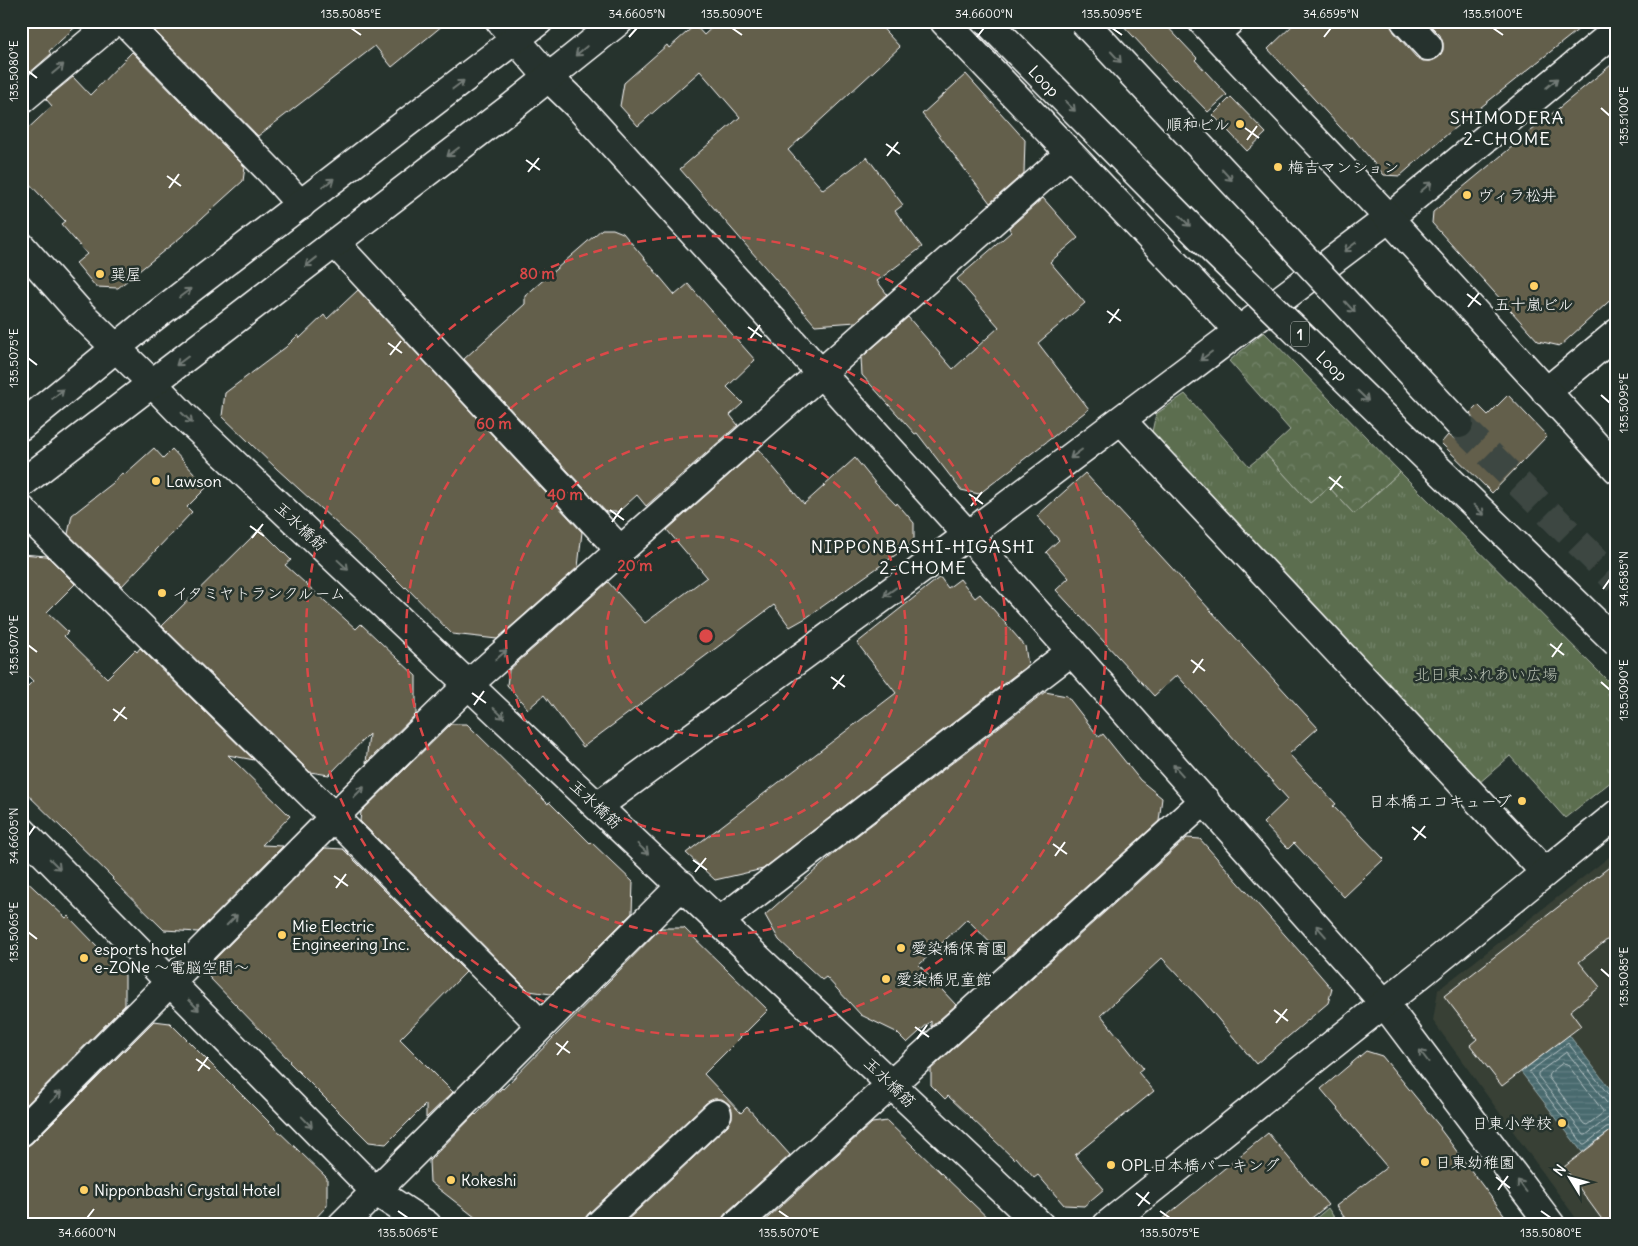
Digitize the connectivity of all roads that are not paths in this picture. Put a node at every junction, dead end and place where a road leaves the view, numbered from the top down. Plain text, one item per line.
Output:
1 (115, 21) edge
2 (124, 21) edge
3 (539, 21) edge
4 (619, 21) edge
5 (944, 21) edge
6 (987, 21) edge
7 (1083, 21) edge
8 (1405, 21) edge
9 (1215, 26) edge
10 (1617, 30) edge
11 (508, 31) edge
12 (1428, 46) dead end
13 (549, 78) junction
14 (21, 100) edge
15 (1069, 154) junction
16 (300, 205) junction
17 (1389, 218) junction
18 (335, 242) junction
19 (21, 246) edge
20 (1238, 332) junction
21 (1617, 333) edge
22 (116, 347) junction
23 (821, 373) junction
24 (152, 383) junction
25 (1546, 392) junction
26 (1121, 420) junction
27 (1459, 424) tunnel mouth
28 (21, 426) edge
29 (1617, 469) edge
30 (21, 484) edge
31 (21, 509) edge
32 (968, 535) junction
33 (620, 550) junction
34 (1617, 644) edge
35 (1072, 651) junction
36 (469, 684) junction
37 (1205, 800) junction
38 (598, 806) junction
39 (1617, 814) edge
40 (334, 817) junction
41 (21, 830) edge
42 (1545, 872) junction
43 (682, 885) junction
44 (720, 921) junction
45 (171, 981) junction
46 (1384, 1003) junction
47 (542, 1025) junction
48 (891, 1083) junction
49 (717, 1114) dead end
50 (21, 1132) edge
51 (375, 1191) junction
52 (342, 1225) edge
53 (427, 1225) edge
54 (599, 1225) edge
55 (736, 1225) edge
56 (1040, 1225) edge
57 (1107, 1225) edge
58 (1551, 1225) edge

14 -> 1 main road
2 - 16 main road
3 - 11 main road
4 -> 13 main road
5 - 15 main road
6 -> 34 main road, Loop / 1, bridge
7 -> 27 main road, bridge
8 - 12 main road
9 - 17 main road
17 -> 10 main road
11 - 13 main road
16 -> 11 main road
13 -> 18 main road
13 - 23 main road
15 - 20 main road
15 - 23 main road
22 -> 16 main road
17 -> 20 main road
17 - 25 main road
18 -> 24 main road
18 - 33 main road
19 - 22 main road, 玉水橋筋
20 -> 26 main road
21 - 25 main road
22 - 24 main road, 玉水橋筋
28 -> 22 main road
23 - 32 main road
23 - 33 main road
24 - 30 main road
24 -> 36 main road, 玉水橋筋
25 - 29 main road
26 -> 32 main road
26 - 42 main road
31 - 40 main road
32 - 35 main road
32 -> 38 main road
36 -> 33 main road
37 -> 35 main road
35 - 44 main road
36 -> 38 main road, 玉水橋筋
40 -> 36 main road
46 -> 37 main road
37 - 48 main road
38 -> 43 main road, 玉水橋筋
39 - 42 main road
45 -> 40 main road
40 - 47 main road
41 -> 45 main road
42 - 46 main road
43 - 44 main road, 玉水橋筋
43 - 47 main road
44 - 48 main road, 玉水橋筋
50 -> 45 main road
45 -> 51 main road
46 - 57 main road
58 -> 46 main road
47 - 51 main road
48 - 55 main road
48 - 56 main road, 玉水橋筋
49 - 54 main road
51 - 52 main road
51 - 53 main road

